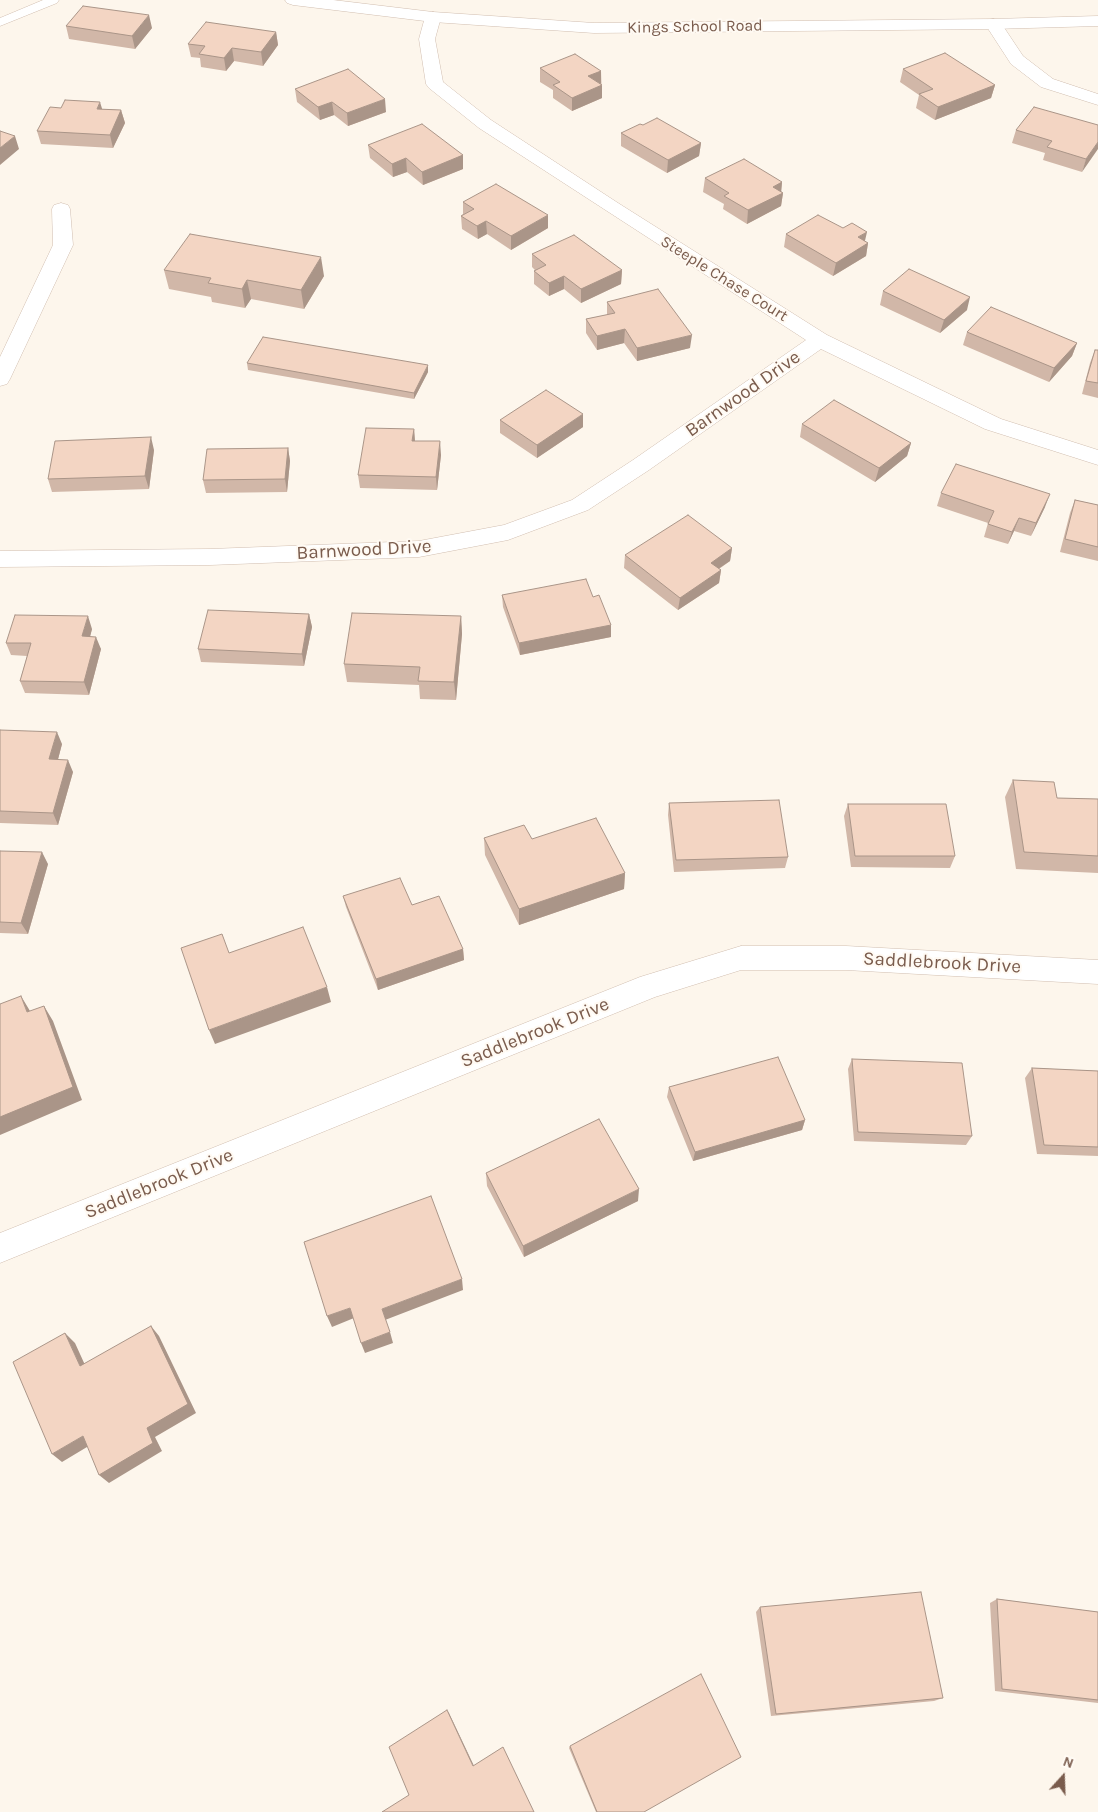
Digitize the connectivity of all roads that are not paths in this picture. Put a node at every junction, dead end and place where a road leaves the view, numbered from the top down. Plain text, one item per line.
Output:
1 (53, 0) edge
2 (293, 0) edge
3 (433, 17) junction
4 (1098, 21) edge
5 (0, 22) edge
6 (993, 24) junction
7 (1098, 100) edge
8 (60, 209) dead end
9 (820, 340) junction
10 (0, 379) edge
11 (1098, 458) edge
12 (0, 559) edge
13 (1098, 972) edge
14 (0, 1248) edge

1 - 5 lane
2 - 3 street, Kings School Road
3 - 6 street, Kings School Road
3 - 9 street, Steeple Chase Court
4 - 6 street, Kings School Road
6 - 7 street
8 - 10 street
9 - 11 street, Steeple Chase Court
9 - 12 street, Barnwood Drive
13 - 14 street, Saddlebrook Drive

